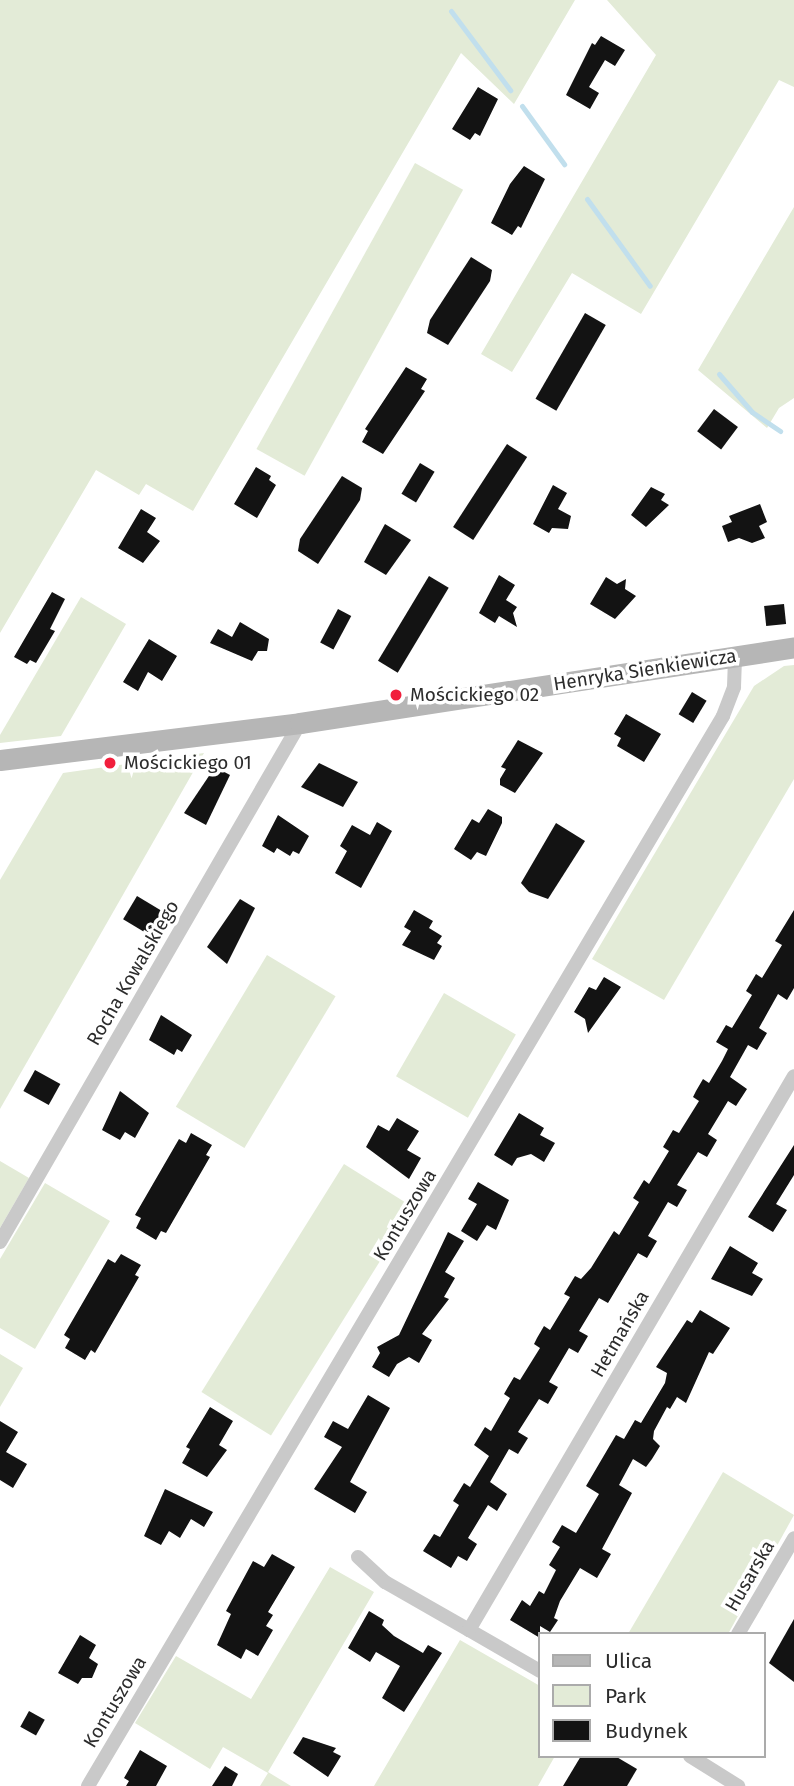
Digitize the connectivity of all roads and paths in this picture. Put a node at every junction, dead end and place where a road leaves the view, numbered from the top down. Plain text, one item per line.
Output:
1 (794, 647) edge
2 (735, 656) junction
3 (300, 723) junction
4 (0, 760) edge
5 (794, 1076) edge
6 (0, 1242) edge
7 (794, 1538) edge
8 (358, 1557) dead end
9 (469, 1630) junction
10 (739, 1632) edge
11 (538, 1670) edge
12 (693, 1758) edge
13 (88, 1786) edge
14 (738, 1786) edge

1 - 2 street, Henryka Sienkiewicza
2 - 3 street, Henryka Sienkiewicza
2 - 13 street, Kontuszowa
3 - 4 street, Henryka Sienkiewicza
3 - 6 street, Rocha Kowalskiego
5 - 9 street, Hetmańska
7 - 10 street, Husarska
8 - 9 street
9 - 11 street
12 - 14 street

